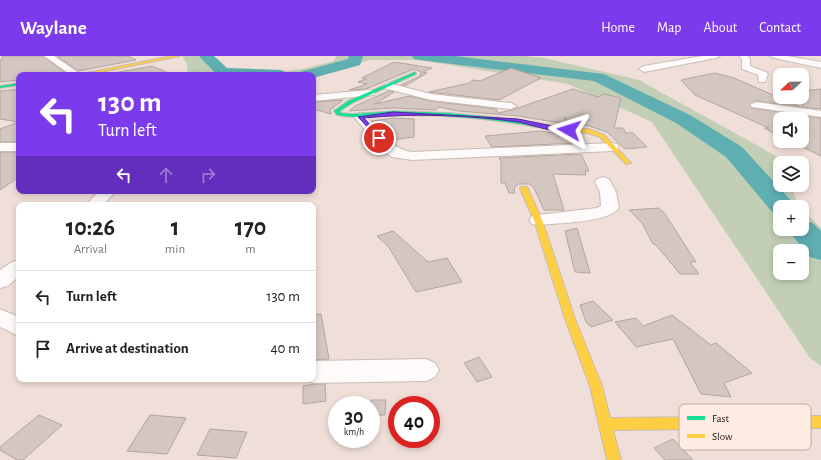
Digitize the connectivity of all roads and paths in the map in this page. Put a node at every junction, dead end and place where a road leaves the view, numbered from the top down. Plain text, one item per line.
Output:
1 (48, 56) edge
2 (178, 56) edge
3 (716, 56) edge
4 (743, 56) edge
5 (774, 56) edge
6 (821, 65) edge
7 (644, 69) dead end
8 (107, 70) junction
9 (73, 72) edge
10 (95, 72) edge
11 (104, 72) edge
12 (415, 73) dead end
13 (762, 80) dead end
14 (16, 84) edge
15 (388, 86) junction
16 (0, 87) edge
17 (466, 90) dead end
18 (370, 93) junction
19 (316, 98) edge
20 (472, 102) junction
21 (756, 105) dead end
22 (511, 106) dead end
23 (821, 114) edge
24 (360, 117) junction
25 (16, 146) edge
26 (0, 147) edge
27 (612, 148) junction
28 (628, 163) dead end
29 (603, 182) dead end
30 (524, 189) dead end
31 (105, 194) edge
32 (97, 202) edge
33 (538, 220) junction
34 (16, 268) edge
35 (0, 281) edge
36 (0, 317) edge
37 (16, 325) edge
38 (426, 370) dead end
39 (316, 372) edge
40 (811, 422) edge
41 (821, 422) edge
42 (679, 423) edge
43 (607, 424) junction
44 (614, 460) edge

1 - 9 street
2 - 8 street
3 - 7 street
4 - 13 street
5 - 6 street
8 - 10 street
8 - 11 street
12 - 15 street
14 - 16 street
15 - 18 street
15 - 20 street
17 - 20 street
18 - 19 street
18 - 24 street
20 - 22 street
21 - 23 street
24 - 27 street
24 - 27 street
25 - 26 street
27 - 28 street
29 - 33 street
30 - 33 street
31 - 32 street
33 - 43 street
34 - 35 street
36 - 37 street
38 - 39 street
40 - 41 street
42 - 43 street
43 - 44 street

